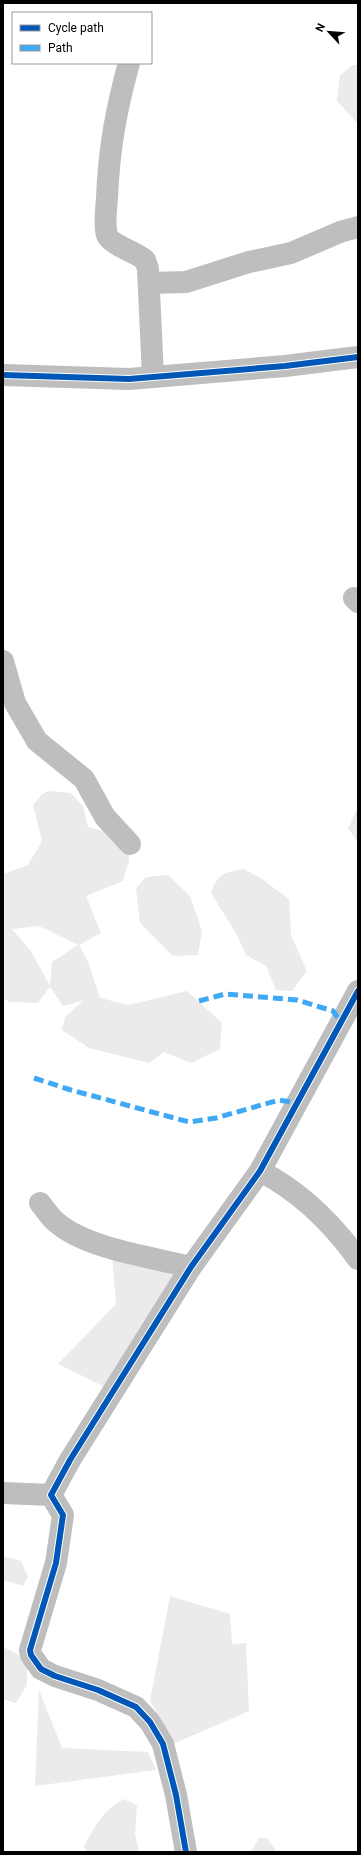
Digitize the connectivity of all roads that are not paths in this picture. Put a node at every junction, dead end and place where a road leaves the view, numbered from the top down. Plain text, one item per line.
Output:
1 (129, 64) edge
2 (358, 227) edge
3 (149, 283) junction
4 (358, 357) edge
5 (3, 375) edge
6 (153, 377) junction
7 (3, 661) edge
8 (130, 844) dead end
9 (358, 991) edge
10 (260, 1171) junction
11 (40, 1203) dead end
12 (358, 1259) edge
13 (191, 1267) junction
14 (3, 1493) edge
15 (51, 1495) junction
16 (186, 1852) edge

1 - 3 street
2 - 3 street
3 - 6 street
4 - 6 street
5 - 6 street
7 - 8 street
9 - 10 street
10 - 12 street
10 - 13 street
11 - 13 street
13 - 15 street
14 - 15 street
15 - 16 street

